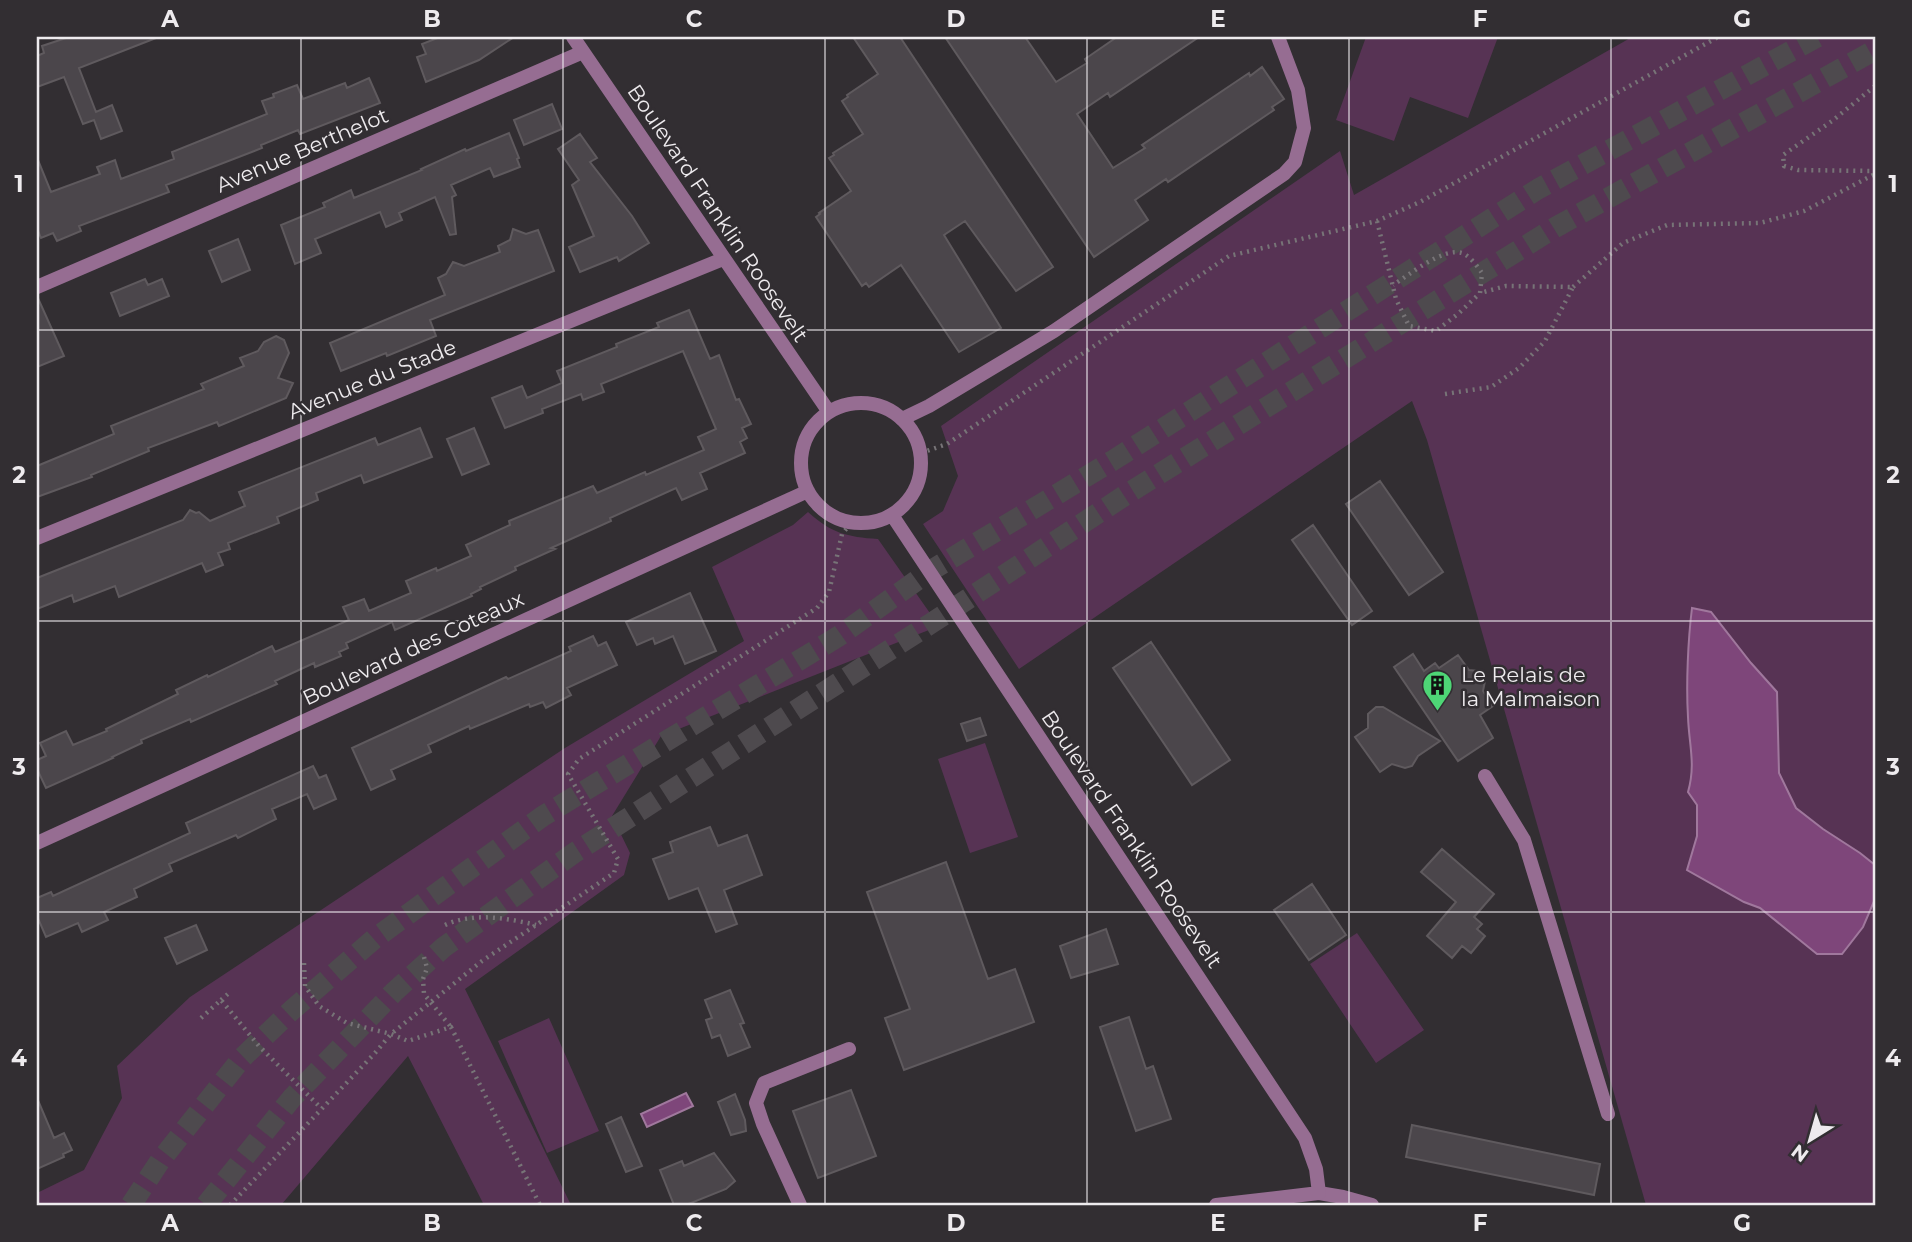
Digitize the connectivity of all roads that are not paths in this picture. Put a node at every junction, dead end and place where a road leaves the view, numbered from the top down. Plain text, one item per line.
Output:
1 (573, 37) edge
2 (1278, 37) edge
3 (583, 52) junction
4 (723, 258) junction
5 (37, 287) edge
6 (829, 412) junction
7 (902, 419) junction
8 (807, 491) junction
9 (892, 515) junction
10 (37, 538) edge
11 (1485, 776) dead end
12 (37, 843) edge
13 (849, 1049) dead end
14 (1608, 1114) dead end
15 (1319, 1193) junction
16 (800, 1205) edge
17 (1216, 1205) edge
18 (1372, 1205) edge

1 - 3 street, Boulevard Franklin Roosevelt
2 - 7 street
3 - 4 street, Boulevard Franklin Roosevelt
3 - 5 street, Avenue Berthelot
4 - 6 street, Boulevard Franklin Roosevelt
4 - 10 street, Avenue du Stade
6 - 7 street
6 - 8 street
7 - 9 street
8 - 9 street
8 - 12 street, Boulevard des Coteaux
9 - 15 street, Boulevard Franklin Roosevelt
11 - 14 street
13 - 16 street
15 - 17 street
15 - 18 street

